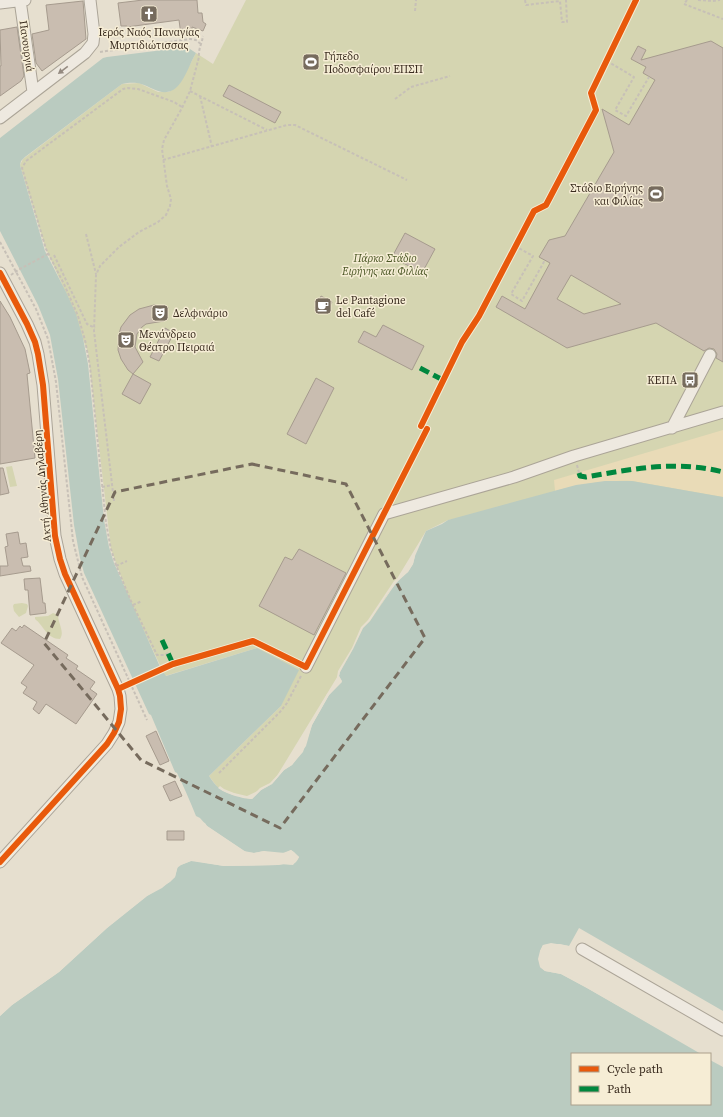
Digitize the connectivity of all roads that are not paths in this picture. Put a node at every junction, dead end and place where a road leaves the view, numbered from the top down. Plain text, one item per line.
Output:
1 (22, 0) edge
2 (90, 0) edge
3 (0, 3) edge
4 (33, 92) junction
5 (0, 118) edge
6 (0, 273) edge
7 (710, 354) dead end
8 (723, 412) edge
9 (672, 428) junction
10 (306, 667) road end
11 (0, 862) edge
12 (582, 949) dead end
13 (723, 1030) edge

1 - 3 street
1 - 4 street, Πανουργιά
2 -> 4 street
4 - 5 street
6 - 11 street, Ακτή Αθηνάς Δηλαβέρη
7 - 9 street
8 - 9 street
9 - 10 street
12 - 13 street

